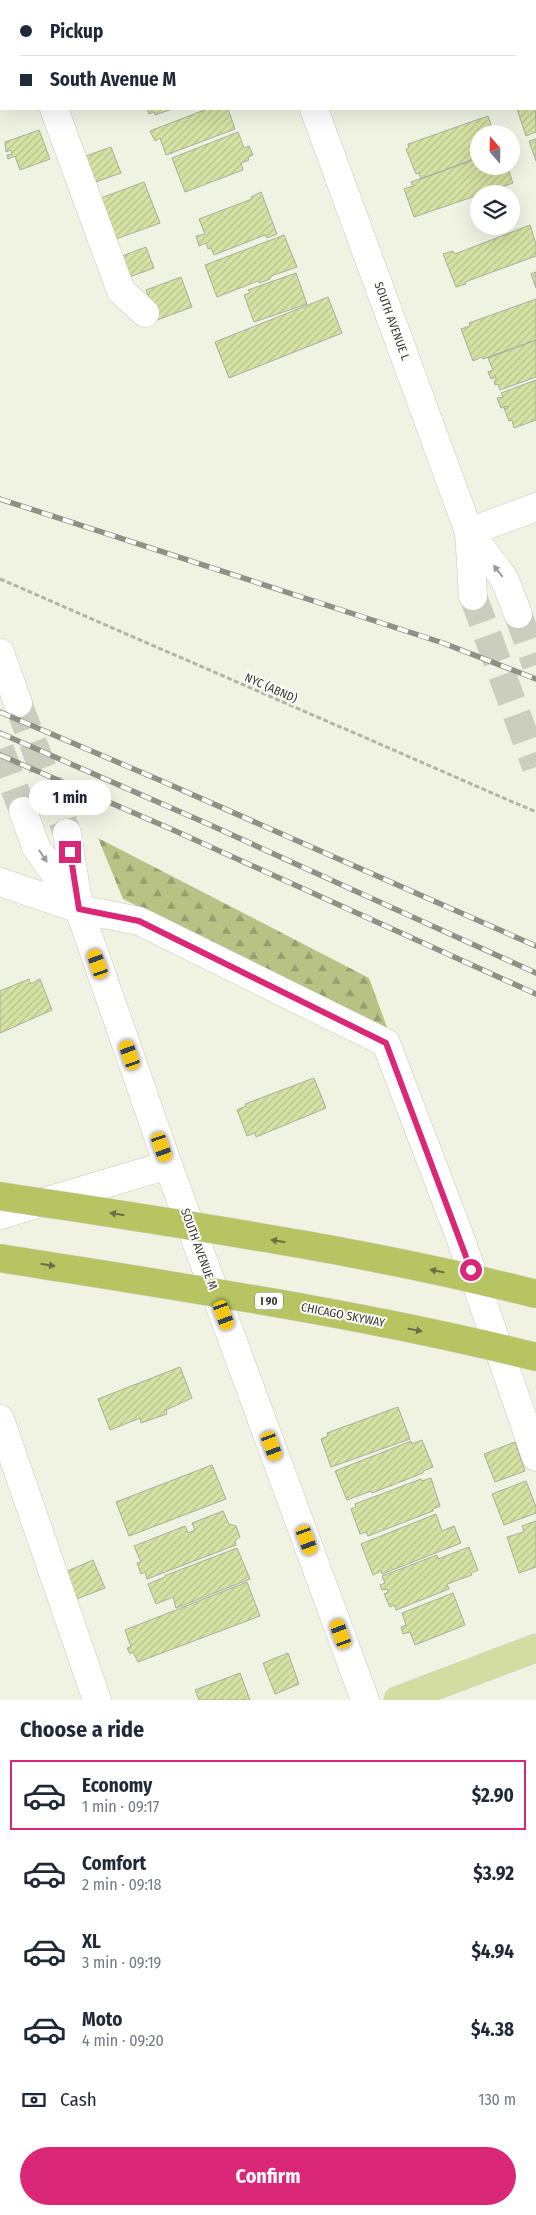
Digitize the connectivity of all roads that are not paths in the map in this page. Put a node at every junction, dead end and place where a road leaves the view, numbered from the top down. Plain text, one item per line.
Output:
1 (54, 110) edge
2 (314, 110) edge
3 (145, 313) dead end
4 (536, 507) edge
5 (469, 532) junction
6 (473, 596) tunnel mouth
7 (518, 614) tunnel mouth
8 (0, 653) edge
9 (18, 703) tunnel mouth
10 (23, 812) tunnel mouth
11 (66, 833) tunnel mouth
12 (0, 882) edge
13 (79, 909) junction
14 (168, 1165) junction
15 (0, 1196) edge
16 (0, 1215) edge
17 (0, 1258) edge
18 (536, 1294) edge
19 (536, 1357) edge
20 (0, 1419) edge
21 (536, 1457) edge
22 (536, 1648) edge
23 (97, 1700) edge
24 (366, 1700) edge
25 (398, 1700) edge

1 - 3 street
2 - 5 street, SOUTH AVENUE L
4 - 5 street
5 - 6 street, SOUTH AVENUE L
7 -> 5 street, SOUTH AVENUE L
8 - 9 street
10 -> 13 street, SOUTH AVENUE M
11 - 13 street, SOUTH AVENUE M
12 - 13 street
13 - 14 street, SOUTH AVENUE M
13 - 21 street
14 - 16 street
14 - 24 street, SOUTH AVENUE M
18 -> 15 highway, bridge
17 -> 19 highway, CHICAGO SKYWAY / I 90, bridge
20 - 23 street
22 - 25 main road

